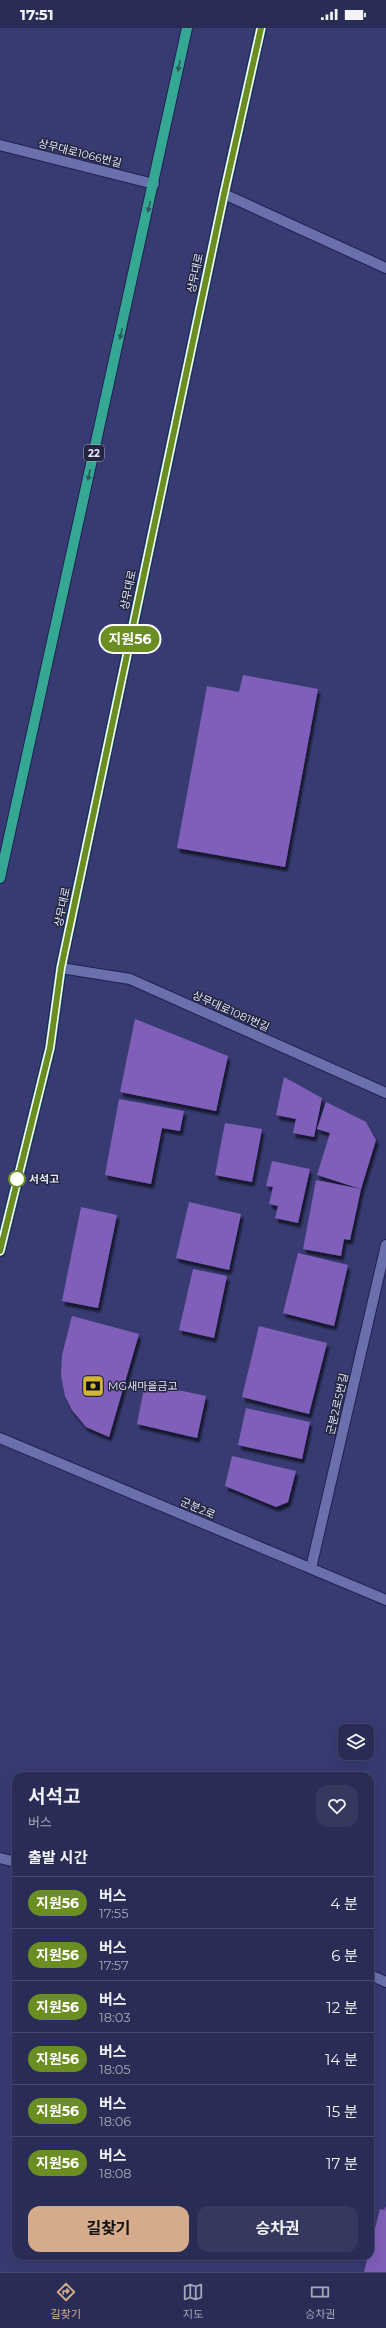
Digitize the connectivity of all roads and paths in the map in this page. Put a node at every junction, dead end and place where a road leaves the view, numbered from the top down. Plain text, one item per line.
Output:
1 (187, 28) edge
2 (261, 28) edge
3 (0, 145) edge
4 (154, 184) junction
5 (224, 194) junction
6 (386, 268) edge
7 (0, 878) edge
8 (61, 968) junction
9 (386, 1093) edge
10 (386, 1245) edge
11 (0, 1251) edge
12 (0, 1438) edge
13 (311, 1568) junction
14 (386, 1600) edge
15 (0, 1858) edge
16 (12, 1861) edge
17 (374, 1977) edge
18 (386, 1982) edge

1 -> 4 main road, 22
2 - 5 main road, 상무대로
3 - 4 street, 상무대로1066번길
4 -> 7 main road, 22
5 - 6 street
5 - 8 main road, 상무대로
8 - 9 street, 상무대로1081번길
8 - 11 main road, 상무대로
10 - 13 street, 군분2로5번길
12 - 13 street, 군분2로
13 - 14 street, 군분2로
15 - 16 street
17 - 18 street

